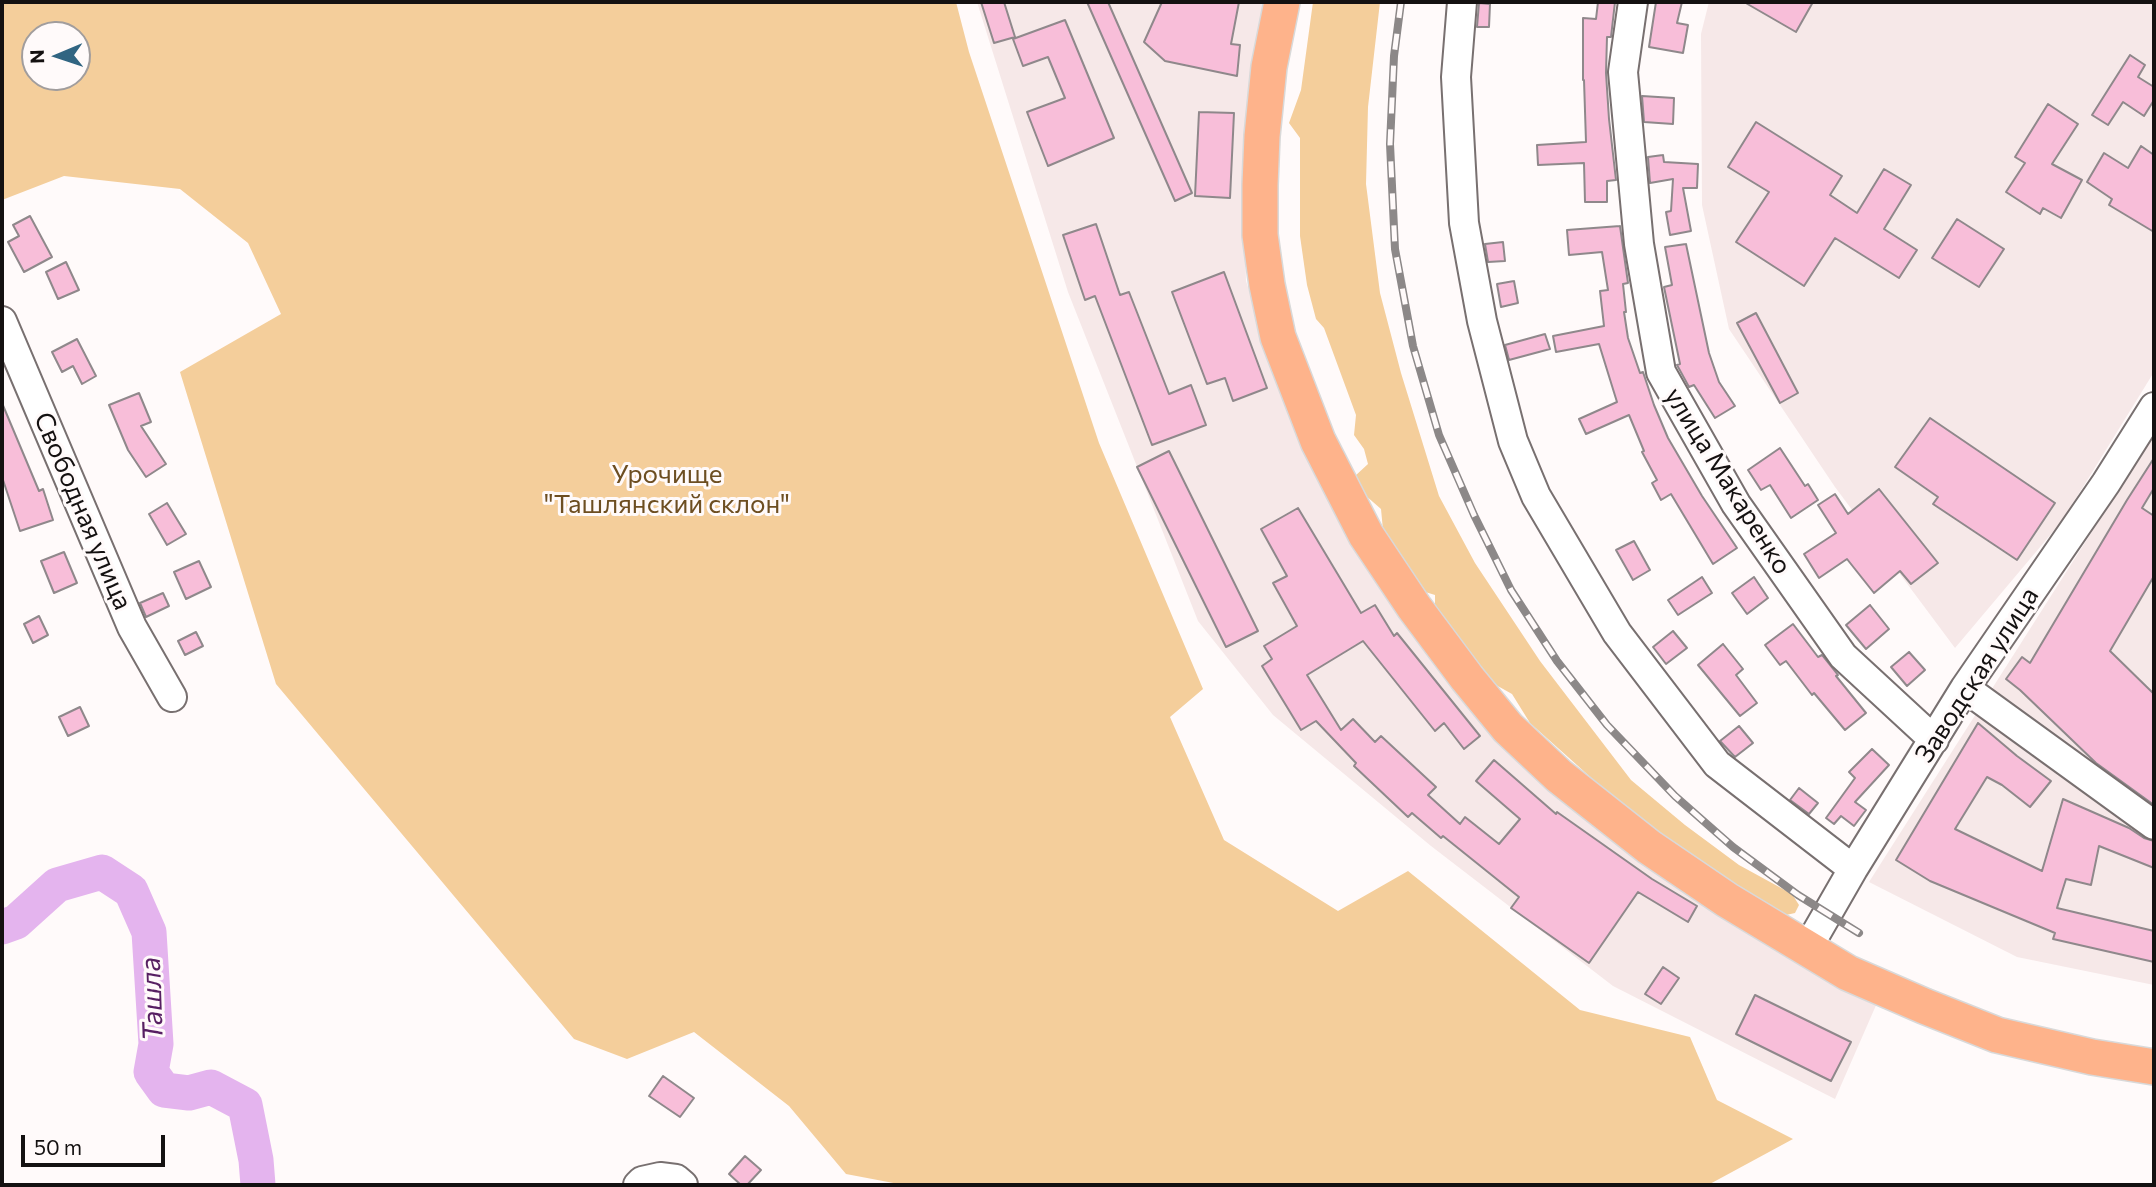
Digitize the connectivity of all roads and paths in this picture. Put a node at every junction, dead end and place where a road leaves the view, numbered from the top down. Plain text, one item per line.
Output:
1 (1282, 2) edge
2 (1462, 2) edge
3 (1633, 2) edge
4 (2, 321) edge
5 (2154, 407) edge
6 (1965, 688) junction
7 (172, 697) dead end
8 (1934, 740) junction
9 (2154, 825) edge
10 (1853, 869) junction
11 (1807, 949) junction
12 (2154, 1067) edge
13 (680, 1182) edge
14 (638, 1185) edge

1 - 11 main road
2 - 10 street
3 - 8 street, улица Макаренко
4 - 7 street, Свободная улица
5 - 6 street, Заводская улица
6 - 8 street, Заводская улица
6 - 9 street
8 - 10 street, Заводская улица
10 - 11 street, Заводская улица
11 - 12 main road
13 - 14 street

